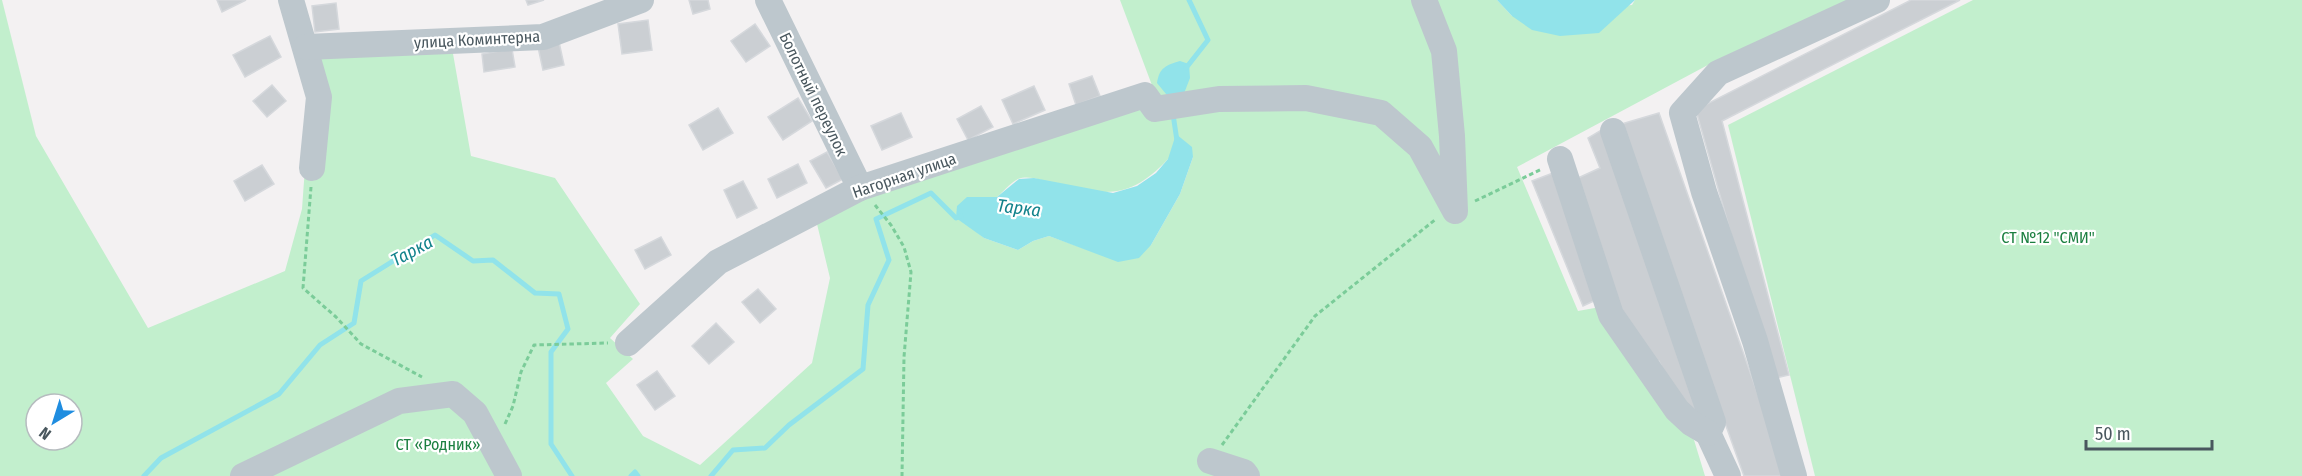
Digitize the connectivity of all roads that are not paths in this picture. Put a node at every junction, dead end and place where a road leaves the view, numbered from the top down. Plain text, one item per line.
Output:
1 (291, 0) edge
2 (641, 0) edge
3 (768, 0) edge
4 (1877, 0) edge
5 (1425, 1) edge
6 (306, 47) junction
7 (1613, 131) dead end
8 (1560, 159) road end
9 (312, 168) road end
10 (867, 195) junction
11 (628, 343) dead end
12 (1708, 433) junction
13 (1210, 462) road end
14 (243, 476) edge
15 (509, 476) edge
16 (1247, 476) edge
17 (1728, 476) edge
18 (1794, 476) edge

1 - 6 street
2 - 6 street, улица Коминтерна
3 - 10 street, Болотный переулок
4 - 18 street
5 - 10 street, Нагорная улица
6 - 9 street
7 - 12 street
8 - 12 street
10 - 11 street, Нагорная улица
12 - 17 street
13 - 16 street
14 - 15 street

